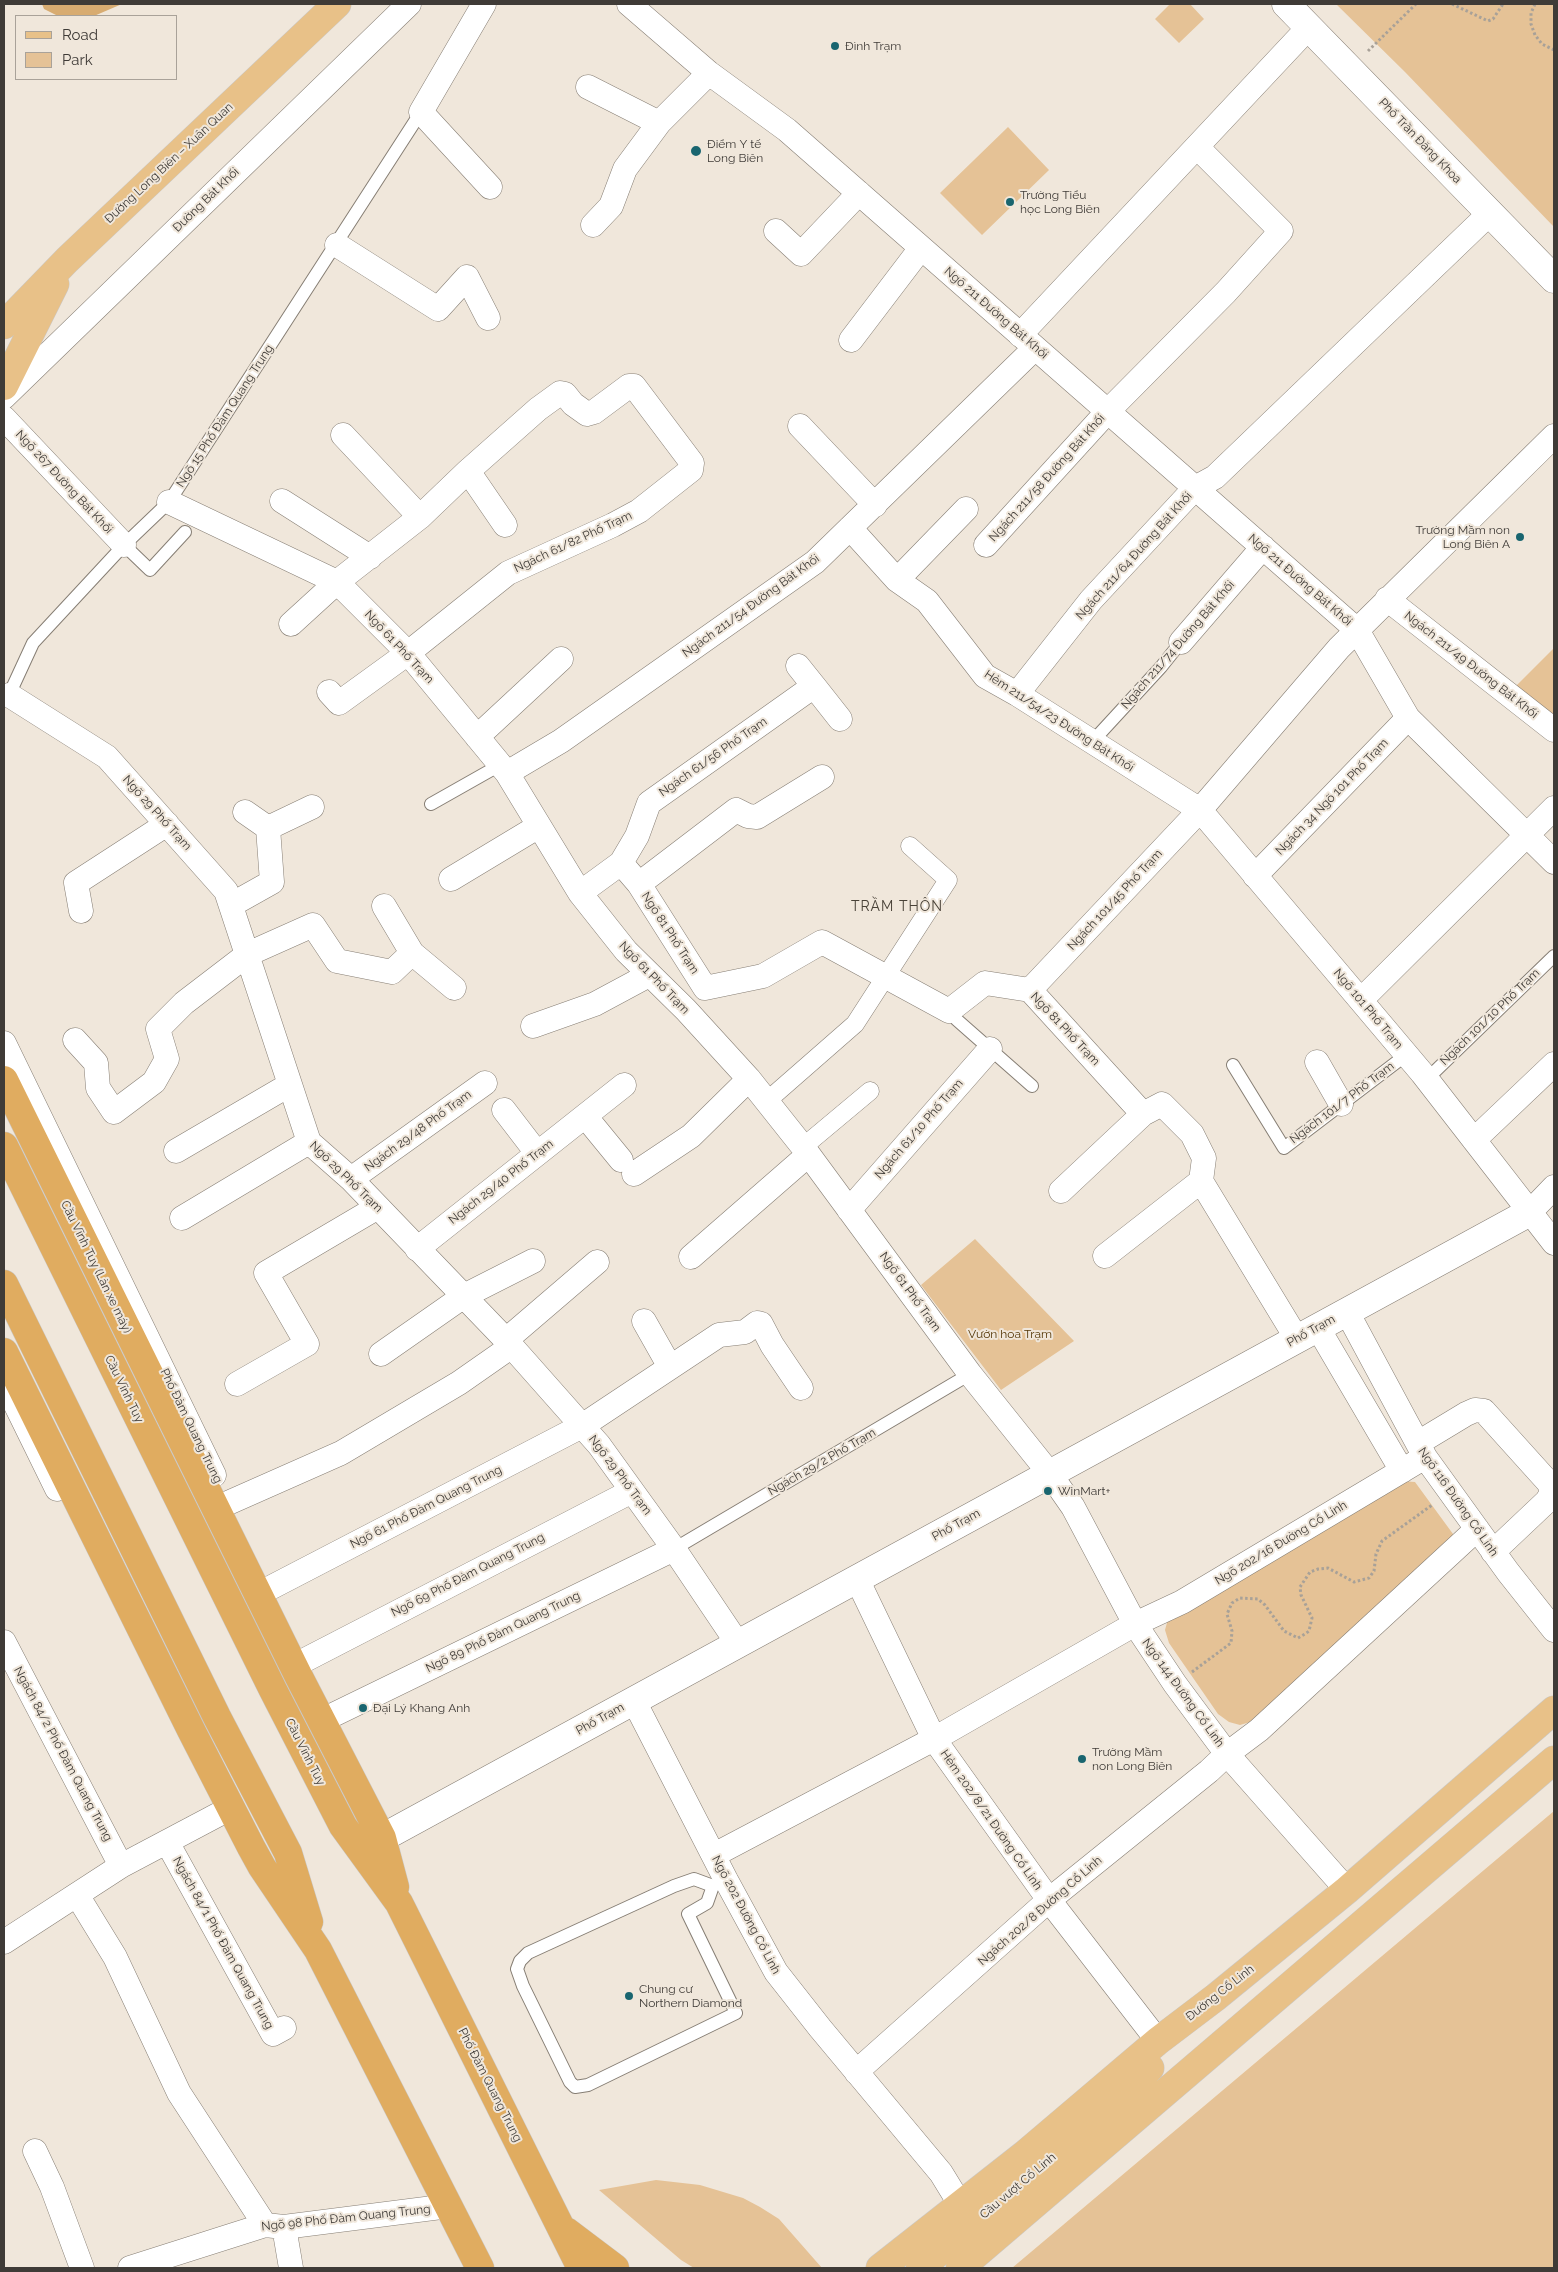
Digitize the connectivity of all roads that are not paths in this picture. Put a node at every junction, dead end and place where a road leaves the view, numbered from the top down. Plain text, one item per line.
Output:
1 (337, 4) edge
2 (409, 4) edge
3 (484, 4) edge
4 (629, 4) edge
5 (1286, 4) edge
6 (1308, 27) junction
7 (709, 73) junction
8 (588, 87) dead end
9 (421, 112) junction
10 (659, 123) junction
11 (1197, 147) junction
12 (490, 187) dead end
13 (859, 193) junction
14 (1490, 213) junction
15 (593, 225) dead end
16 (776, 231) dead end
17 (337, 245) junction
18 (921, 248) junction
19 (67, 260) junction
20 (1554, 279) edge
21 (488, 318) dead end
22 (4, 325) edge
23 (852, 340) dead end
24 (1028, 341) junction
25 (4, 386) edge
26 (4, 397) edge
27 (1108, 411) junction
28 (4, 418) edge
29 (800, 426) dead end
30 (343, 435) dead end
31 (1554, 436) edge
32 (468, 470) junction
33 (1196, 488) junction
34 (282, 500) dead end
35 (169, 502) junction
36 (875, 505) junction
37 (966, 509) dead end
38 (420, 517) junction
39 (505, 525) dead end
40 (850, 528) junction
41 (185, 532) dead end
42 (124, 545) junction
43 (986, 545) dead end
44 (1263, 547) junction
45 (370, 557) junction
46 (897, 580) junction
47 (337, 582) junction
48 (1387, 599) junction
49 (291, 624) dead end
50 (1357, 630) junction
51 (1181, 642) joint
52 (408, 653) junction
53 (561, 659) dead end
54 (798, 666) dead end
55 (814, 686) junction
56 (329, 692) dead end
57 (1017, 694) junction
58 (6, 696) edge
59 (1408, 718) junction
60 (840, 719) dead end
61 (1554, 730) edge
62 (477, 737) junction
63 (1092, 742) junction
64 (504, 769) junction
65 (822, 777) dead end
66 (431, 804) dead end
67 (312, 807) dead end
68 (1554, 808) edge
69 (1200, 810) junction
70 (245, 812) dead end
71 (167, 824) junction
72 (539, 826) junction
73 (268, 828) junction
74 (1528, 836) junction
75 (910, 846) dead end
76 (1554, 862) edge
77 (621, 863) junction
78 (1255, 876) junction
79 (451, 879) dead end
80 (639, 884) junction
81 (580, 893) junction
82 (231, 905) junction
83 (384, 906) dead end
84 (82, 911) dead end
85 (412, 953) junction
86 (248, 954) junction
87 (1554, 956) edge
88 (649, 975) junction
89 (886, 976) junction
90 (454, 988) dead end
91 (1030, 990) junction
92 (1361, 1000) junction
93 (949, 1011) junction
94 (534, 1026) dead end
95 (75, 1040) dead end
96 (4, 1043) edge
97 (990, 1049) junction
98 (1406, 1055) junction
99 (1317, 1062) dead end
100 (1233, 1064) dead end
101 (1554, 1064) edge
102 (749, 1079) junction
103 (1427, 1079) junction
104 (4, 1080) edge
105 (485, 1082) dead end
106 (289, 1085) junction
107 (624, 1085) dead end
108 (1032, 1086) dead end
109 (870, 1091) dead end
110 (767, 1101) junction
111 (1341, 1104) junction
112 (504, 1110) dead end
113 (1143, 1114) junction
114 (585, 1116) junction
115 (1474, 1140) junction
116 (309, 1142) junction
117 (4, 1146) edge
118 (176, 1151) dead end
119 (805, 1151) junction
120 (537, 1152) junction
121 (351, 1179) junction
122 (1201, 1181) junction
123 (1554, 1187) edge
124 (1061, 1191) dead end
125 (378, 1207) junction
126 (849, 1210) junction
127 (1530, 1212) junction
128 (182, 1218) dead end
129 (1554, 1243) edge
130 (417, 1249) junction
131 (1105, 1256) dead end
132 (692, 1257) dead end
133 (533, 1261) dead end
134 (597, 1262) dead end
135 (4, 1284) edge
136 (464, 1296) junction
137 (1347, 1312) junction
138 (644, 1321) dead end
139 (1307, 1333) junction
140 (509, 1343) junction
141 (4, 1352) edge
142 (381, 1354) dead end
143 (670, 1368) junction
144 (970, 1374) junction
145 (4, 1381) edge
146 (237, 1384) dead end
147 (801, 1388) dead end
148 (582, 1426) junction
149 (1422, 1450) junction
150 (1402, 1471) junction
151 (1050, 1474) junction
152 (632, 1491) junction
153 (228, 1503) junction
154 (1477, 1529) junction
155 (674, 1548) junction
156 (1493, 1552) junction
157 (857, 1579) junction
158 (270, 1588) junction
159 (1135, 1624) junction
160 (1554, 1630) edge
161 (738, 1644) junction
162 (5, 1647) edge
163 (302, 1668) junction
164 (634, 1701) junction
165 (1554, 1710) edge
166 (333, 1715) junction
167 (934, 1739) junction
168 (1227, 1754) junction
169 (1554, 1760) edge
170 (223, 1812) junction
171 (369, 1812) junction
172 (382, 1838) junction
173 (167, 1842) junction
174 (714, 1855) junction
175 (121, 1866) junction
176 (262, 1867) junction
177 (719, 1883) junction
178 (1347, 1890) junction
179 (77, 1895) junction
180 (1049, 1900) junction
181 (399, 1903) junction
182 (4, 1942) edge
183 (318, 1950) junction
184 (1216, 1997) junction
185 (1241, 2027) junction
186 (284, 2028) dead end
187 (1158, 2041) junction
188 (856, 2072) junction
189 (1116, 2104) junction
190 (35, 2151) dead end
191 (960, 2204) junction
192 (449, 2206) junction
193 (274, 2226) junction
194 (561, 2227) junction
195 (474, 2267) edge
196 (82, 2268) edge
197 (132, 2268) edge
198 (291, 2268) edge
199 (580, 2268) edge
200 (615, 2268) edge
201 (880, 2268) edge
202 (920, 2268) edge
203 (960, 2268) edge

1 - 19 main road, Đường Long Biên – Xuân Quan
2 - 26 street, Đường Bát Khối
3 - 9 street
4 - 7 street, Ngõ 211 Đường Bát Khối
5 - 6 street, Phố Trần Đăng Khoa
6 - 11 street, Ngách 211/54 Đường Bát Khối
6 - 14 street, Phố Trần Đăng Khoa
7 - 10 street
7 - 13 street, Ngõ 211 Đường Bát Khối
8 - 10 street
9 - 12 street
9 - 17 lane, Ngõ 15 Phố Đàm Quang Trung
10 - 15 street
11 - 24 street, Ngách 211/54 Đường Bát Khối
11 - 27 street, Ngách 211/58 Đường Bát Khối
13 - 16 street
13 - 18 street, Ngõ 211 Đường Bát Khối
14 - 20 street, Phố Trần Đăng Khoa
14 - 33 street, Ngách 211/64 Đường Bát Khối
17 - 21 street
17 - 35 lane, Ngõ 15 Phố Đàm Quang Trung
18 - 23 street
18 - 24 street, Ngõ 211 Đường Bát Khối
19 - 22 main road, Đường Long Biên – Xuân Quan
19 - 25 main road
24 - 27 street, Ngõ 211 Đường Bát Khối
24 - 36 street, Ngách 211/54 Đường Bát Khối
27 - 33 street, Ngõ 211 Đường Bát Khối
27 - 43 street, Ngách 211/58 Đường Bát Khối
28 - 42 street, Ngõ 267 Đường Bát Khối
29 - 36 street
30 - 38 street
31 - 48 street, Ngõ 211 Đường Bát Khối
32 - 38 street
32 - 39 street
32 - 52 street, Ngách 61/82 Phố Trạm
33 - 44 street, Ngõ 211 Đường Bát Khối
33 - 57 street, Ngách 211/64 Đường Bát Khối
34 - 45 street
35 - 42 lane, Ngõ 15 Phố Đàm Quang Trung
35 - 47 street, Ngõ 61 Phố Trạm
36 - 40 street, Ngách 211/54 Đường Bát Khối
37 - 46 street
38 - 45 street
40 - 46 street, Hẻm 211/54/23 Đường Bát Khối
40 - 64 street, Ngách 211/54 Đường Bát Khối
41 - 42 lane
42 - 58 lane, Ngõ 15 Phố Đàm Quang Trung
44 - 50 street, Ngõ 211 Đường Bát Khối
44 - 51 street, Ngách 211/74 Đường Bát Khối
45 - 47 street
46 - 57 street, Hẻm 211/54/23 Đường Bát Khối
47 - 49 street
47 - 52 street, Ngõ 61 Phố Trạm
48 - 50 street, Ngõ 211 Đường Bát Khối
48 - 61 street, Ngách 211/49 Đường Bát Khối
50 - 59 street, Ngõ 211 Đường Bát Khối
50 - 69 street, Ngõ 211 Đường Bát Khối
51 - 63 lane, Ngách 211/74 Đường Bát Khối
52 - 56 street, Ngách 61/82 Phố Trạm
52 - 62 street, Ngõ 61 Phố Trạm
53 - 62 street
54 - 55 street
55 - 60 street
55 - 77 street, Ngách 61/56 Phố Trạm
57 - 63 street, Hẻm 211/54/23 Đường Bát Khối
58 - 71 street, Ngõ 29 Phố Trạm
59 - 74 street, Ngõ 211 Đường Bát Khối
59 - 78 street, Ngách 34 Ngõ 101 Phố Trạm
62 - 64 street, Ngõ 61 Phố Trạm
63 - 69 street, Hẻm 211/54/23 Đường Bát Khối
64 - 66 lane
64 - 72 street, Ngõ 61 Phố Trạm
65 - 80 street
67 - 73 street
68 - 74 street
69 - 78 street, Ngõ 101 Phố Trạm
69 - 91 street, Ngách 101/45 Phố Trạm
70 - 73 street
71 - 82 street, Ngõ 29 Phố Trạm
71 - 84 street
72 - 79 street
72 - 81 street, Ngõ 61 Phố Trạm
73 - 82 street
74 - 76 street, Ngõ 211 Đường Bát Khối
74 - 92 street
75 - 89 street
77 - 80 street, Ngõ 81 Phố Trạm
77 - 81 street, Ngách 61/56 Phố Trạm
78 - 92 street, Ngõ 101 Phố Trạm
80 - 89 street, Ngõ 81 Phố Trạm
81 - 88 street, Ngõ 61 Phố Trạm
82 - 86 street, Ngõ 29 Phố Trạm
83 - 85 street
85 - 86 street
85 - 90 street
86 - 95 street
86 - 106 street, Ngõ 29 Phố Trạm
87 - 103 lane, Ngách 101/10 Phố Trạm
88 - 94 street
88 - 102 street, Ngõ 61 Phố Trạm
89 - 93 street, Ngõ 81 Phố Trạm
89 - 110 street
91 - 93 street, Ngõ 81 Phố Trạm
91 - 113 street, Ngõ 81 Phố Trạm
92 - 98 street, Ngõ 101 Phố Trạm
93 - 97 lane
96 - 153 street, Phố Đàm Quang Trung
97 - 108 lane
97 - 126 street, Ngách 61/10 Phố Trạm
98 - 103 street, Ngõ 101 Phố Trạm
98 - 111 lane, Ngách 101/7 Phố Trạm
99 - 111 street
100 - 111 lane, Ngách 101/7 Phố Trạm
101 - 115 street
102 - 110 street, Ngõ 61 Phố Trạm
102 - 114 street
103 - 115 street, Ngõ 101 Phố Trạm
104 - 163 highway, Cầu Vĩnh Tuy (Làn xe máy)
105 - 121 street, Ngách 29/48 Phố Trạm
106 - 116 street, Ngõ 29 Phố Trạm
106 - 118 street
107 - 114 street, Ngách 29/40 Phố Trạm
109 - 119 street
110 - 119 street, Ngõ 61 Phố Trạm
112 - 120 street
113 - 122 street
113 - 124 street
114 - 120 street, Ngách 29/40 Phố Trạm
115 - 127 street, Ngõ 101 Phố Trạm
116 - 121 street, Ngõ 29 Phố Trạm
116 - 128 street
117 - 181 highway, Cầu Vĩnh Tuy
119 - 126 street, Ngõ 61 Phố Trạm
119 - 132 street
120 - 130 street, Ngách 29/40 Phố Trạm
121 - 125 street, Ngõ 29 Phố Trạm
122 - 131 street
122 - 139 street
123 - 127 street
125 - 130 street, Ngõ 29 Phố Trạm
125 - 146 street
126 - 144 street, Ngõ 61 Phố Trạm
127 - 129 street, Ngõ 101 Phố Trạm
127 - 137 street, Phố Trạm
130 - 136 street, Ngõ 29 Phố Trạm
133 - 136 street
134 - 140 street
135 - 183 highway
136 - 140 street, Ngõ 29 Phố Trạm
136 - 142 street
137 - 139 street, Phố Trạm
137 - 149 street, Ngõ 116 Đường Cổ Linh
138 - 143 street
139 - 150 street
139 - 151 street, Phố Trạm
140 - 148 street, Ngõ 29 Phố Trạm
140 - 153 street
141 - 176 highway
143 - 147 street, Ngõ 61 Phố Đàm Quang Trung
143 - 148 street, Ngõ 61 Phố Đàm Quang Trung
144 - 151 street, Ngõ 61 Phố Trạm
144 - 155 lane, Ngách 29/2 Phố Trạm
145 - 170 street
148 - 152 street, Ngõ 29 Phố Trạm
148 - 158 street, Ngõ 61 Phố Đàm Quang Trung
149 - 150 street, Ngõ 202/16 Đường Cổ Linh
149 - 154 street, Ngõ 116 Đường Cổ Linh
149 - 156 street, Ngõ 202/16 Đường Cổ Linh
150 - 159 street, Ngõ 202/16 Đường Cổ Linh
151 - 157 street, Phố Trạm
151 - 159 street, Ngõ 144 Đường Cổ Linh
152 - 155 street, Ngõ 29 Phố Trạm
152 - 163 street, Ngõ 69 Phố Đàm Quang Trung
153 - 158 street, Phố Đàm Quang Trung
154 - 156 street, Ngõ 116 Đường Cổ Linh
154 - 168 street, Ngách 202/8 Đường Cổ Linh
155 - 161 street, Ngõ 29 Phố Trạm
155 - 166 street, Ngõ 89 Phố Đàm Quang Trung
156 - 160 street, Ngõ 116 Đường Cổ Linh
157 - 161 street, Phố Trạm
157 - 167 street, Hẻm 202/8/21 Đường Cổ Linh
158 - 163 street, Phố Đàm Quang Trung
159 - 167 street, Ngõ 202/16 Đường Cổ Linh
159 - 168 street, Ngõ 144 Đường Cổ Linh
161 - 164 street, Phố Trạm
162 - 175 street, Ngách 84/2 Phố Đàm Quang Trung
163 - 166 street, Phố Đàm Quang Trung
163 - 171 highway
164 - 172 street, Phố Trạm
164 - 174 street, Ngõ 202 Đường Cổ Linh
165 - 178 main road, Đường Cổ Linh
166 - 171 street, Phố Đàm Quang Trung
167 - 174 street, Ngõ 202/16 Đường Cổ Linh
167 - 180 street, Hẻm 202/8/21 Đường Cổ Linh
168 - 178 street, Ngõ 144 Đường Cổ Linh
168 - 180 street, Ngách 202/8 Đường Cổ Linh
169 - 185 main road
170 - 173 street
170 - 176 street
171 - 172 highway
172 - 181 highway
173 - 175 street
173 - 186 street, Ngách 84/1 Phố Đàm Quang Trung
174 - 177 street, Ngõ 202 Đường Cổ Linh
175 - 179 street
176 - 183 highway
177 - 177 lane
177 - 188 street, Ngõ 202 Đường Cổ Linh
178 - 184 main road, Đường Cổ Linh
179 - 182 street
179 - 193 street
180 - 187 street, Hẻm 202/8/21 Đường Cổ Linh
180 - 188 street, Ngách 202/8 Đường Cổ Linh
181 - 194 highway, Phố Đàm Quang Trung
183 - 192 highway
184 - 187 main road, Đường Cổ Linh
184 - 189 main road, Cầu vượt Cổ Linh
185 - 189 main road, Cầu vượt Cổ Linh
185 - 203 main road
187 - 191 main road, Đường Cổ Linh
188 - 191 street, Ngõ 202 Đường Cổ Linh
189 - 202 main road, Cầu vượt Cổ Linh
190 - 196 street
191 - 201 main road, Đường Cổ Linh
192 - 193 street, Ngõ 98 Phố Đàm Quang Trung
192 - 195 highway
193 - 197 street, Ngõ 98 Phố Đàm Quang Trung
193 - 198 street
194 - 199 highway, Phố Đàm Quang Trung
194 - 200 highway

